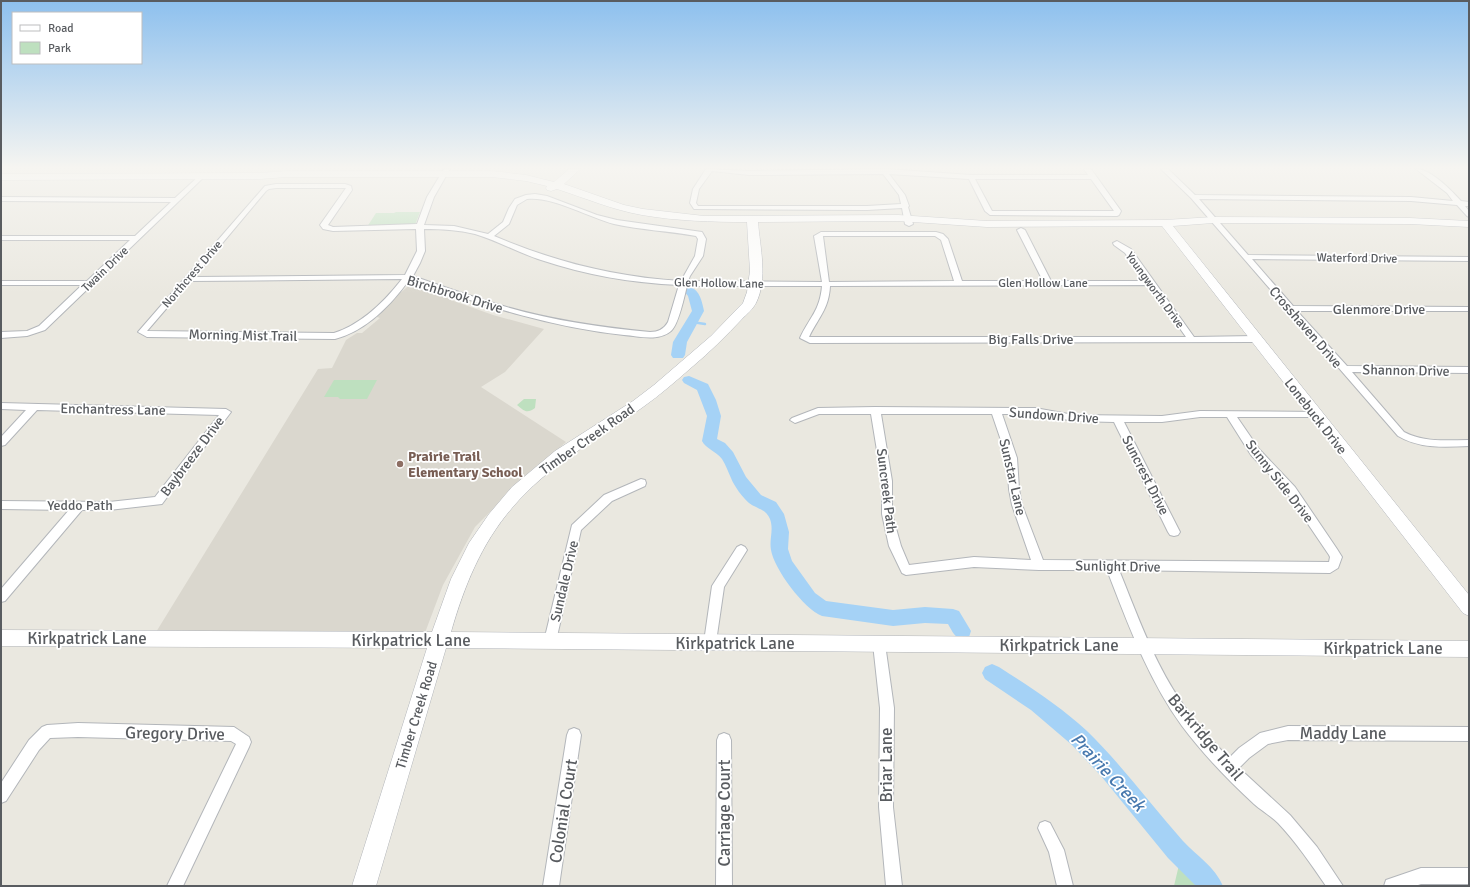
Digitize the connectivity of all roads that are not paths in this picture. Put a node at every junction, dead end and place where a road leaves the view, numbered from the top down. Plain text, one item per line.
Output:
1 (166, 210) edge
2 (247, 210) edge
3 (334, 210) edge
4 (424, 210) edge
5 (511, 210) edge
6 (580, 210) edge
7 (610, 210) edge
8 (907, 210) edge
9 (988, 210) edge
10 (1118, 210) edge
11 (1205, 210) edge
12 (1213, 220) junction
13 (752, 221) junction
14 (909, 221) junction
15 (1469, 224) edge
16 (1167, 227) junction
17 (420, 228) junction
18 (1221, 229) junction
19 (1021, 230) junction
20 (1469, 232) edge
21 (489, 237) junction
22 (1, 238) edge
23 (137, 238) junction
24 (1118, 243) dead end
25 (1246, 257) junction
26 (1469, 259) edge
27 (408, 277) junction
28 (189, 279) junction
29 (1, 283) edge
30 (90, 283) junction
31 (684, 283) junction
32 (1048, 283) junction
33 (1151, 283) junction
34 (826, 284) junction
35 (959, 284) junction
36 (756, 285) junction
37 (1289, 308) junction
38 (1469, 309) edge
39 (142, 332) joint
40 (1, 336) edge
41 (1191, 338) junction
42 (1255, 339) junction
43 (1344, 369) junction
44 (1469, 370) edge
45 (1, 406) edge
46 (34, 407) junction
47 (875, 410) junction
48 (996, 411) junction
49 (226, 412) joint
50 (1230, 414) junction
51 (1315, 414) junction
52 (1117, 418) junction
53 (795, 420) dead end
54 (1, 443) edge
55 (1469, 443) edge
56 (641, 483) dead end
57 (158, 501) joint
58 (1, 505) edge
59 (78, 506) junction
60 (1174, 532) dead end
61 (741, 550) dead end
62 (1039, 565) junction
63 (1111, 566) junction
64 (1330, 568) joint
65 (906, 570) joint
66 (1, 598) edge
67 (1469, 608) edge
68 (1, 638) edge
69 (438, 640) junction
70 (550, 641) junction
71 (710, 642) junction
72 (879, 644) junction
73 (1145, 646) junction
74 (1469, 649) edge
75 (1469, 734) edge
76 (574, 736) dead end
77 (724, 740) dead end
78 (1229, 768) junction
79 (1, 796) edge
80 (1045, 828) dead end
81 (1469, 876) edge
82 (175, 886) edge
83 (364, 886) edge
84 (551, 886) edge
85 (724, 886) edge
86 (894, 886) edge
87 (1065, 886) edge
88 (1335, 886) edge
89 (1392, 886) edge

1 - 23 street, Twain Drive
2 - 28 street, Northcrest Drive
3 - 17 street, Glen Hollow Lane
4 - 17 street
5 - 21 street, Birchbrook Drive
6 - 31 street, Birchbrook Drive
7 - 13 main road
8 - 14 street
9 - 10 street
11 - 12 street, Crosshaven Drive
12 - 15 main road
12 - 16 main road
12 - 18 street, Crosshaven Drive
13 - 14 main road
13 - 36 main road, Timber Creek Road
14 - 16 main road
14 - 19 main road
16 - 18 main road
16 - 19 main road
16 - 42 main road, Lonebuck Drive
17 - 21 street, Glen Hollow Lane
17 - 27 street
18 - 20 main road
18 - 25 street, Crosshaven Drive
19 - 32 street
21 - 31 street, Glen Hollow Lane
22 - 23 street
23 - 30 street, Twain Drive
24 - 33 street, Youngworth Drive
25 - 26 street, Waterford Drive
25 - 37 street, Crosshaven Drive
27 - 28 street, Birchbrook Drive
27 - 31 street, Birchbrook Drive
27 - 39 street, Morning Mist Trail
28 - 39 street, Northcrest Drive
29 - 30 street
30 - 40 street, Twain Drive
31 - 36 street, Glen Hollow Lane
32 - 33 street, Glen Hollow Lane
32 - 35 street, Glen Hollow Lane
33 - 41 street, Youngworth Drive
34 - 35 street, Glen Hollow Lane
34 - 35 street
34 - 36 street, Glen Hollow Lane
34 - 41 street, Big Falls Drive
36 - 69 main road, Timber Creek Road
37 - 38 street, Glenmore Drive
37 - 43 street, Crosshaven Drive
41 - 42 street, Big Falls Drive
42 - 51 main road, Lonebuck Drive
43 - 44 street, Shannon Drive
43 - 55 street, Crosshaven Drive
45 - 46 street, Enchantress Lane
46 - 49 street, Enchantress Lane
46 - 54 street
47 - 48 street, Sundown Drive
47 - 53 street, Sundown Drive
47 - 65 street, Suncreek Path
48 - 52 street, Sundown Drive
48 - 62 street, Sunstar Lane
49 - 57 street, Baybreeze Drive
50 - 51 street, Sundown Drive
50 - 52 street, Sundown Drive
50 - 64 street, Sunny Side Drive
51 - 67 main road, Lonebuck Drive
52 - 60 street, Suncrest Drive
56 - 70 street, Sundale Drive
57 - 59 street, Yeddo Path
58 - 59 street, Yeddo Path
59 - 66 street
61 - 71 street
62 - 63 street, Sunlight Drive
62 - 65 street, Sunlight Drive
63 - 64 street, Sunlight Drive
63 - 73 street, Barkridge Trail
68 - 69 main road, Kirkpatrick Lane
69 - 70 main road, Kirkpatrick Lane
69 - 83 main road, Timber Creek Road
70 - 71 main road, Kirkpatrick Lane
71 - 72 main road, Kirkpatrick Lane
72 - 73 main road, Kirkpatrick Lane
72 - 86 street, Briar Lane
73 - 74 main road, Kirkpatrick Lane
73 - 78 street, Barkridge Trail
75 - 78 street, Maddy Lane
76 - 84 street, Colonial Court
77 - 85 street, Carriage Court
78 - 88 street, Barkridge Trail
79 - 82 street, Gregory Drive
80 - 87 street
81 - 89 street

